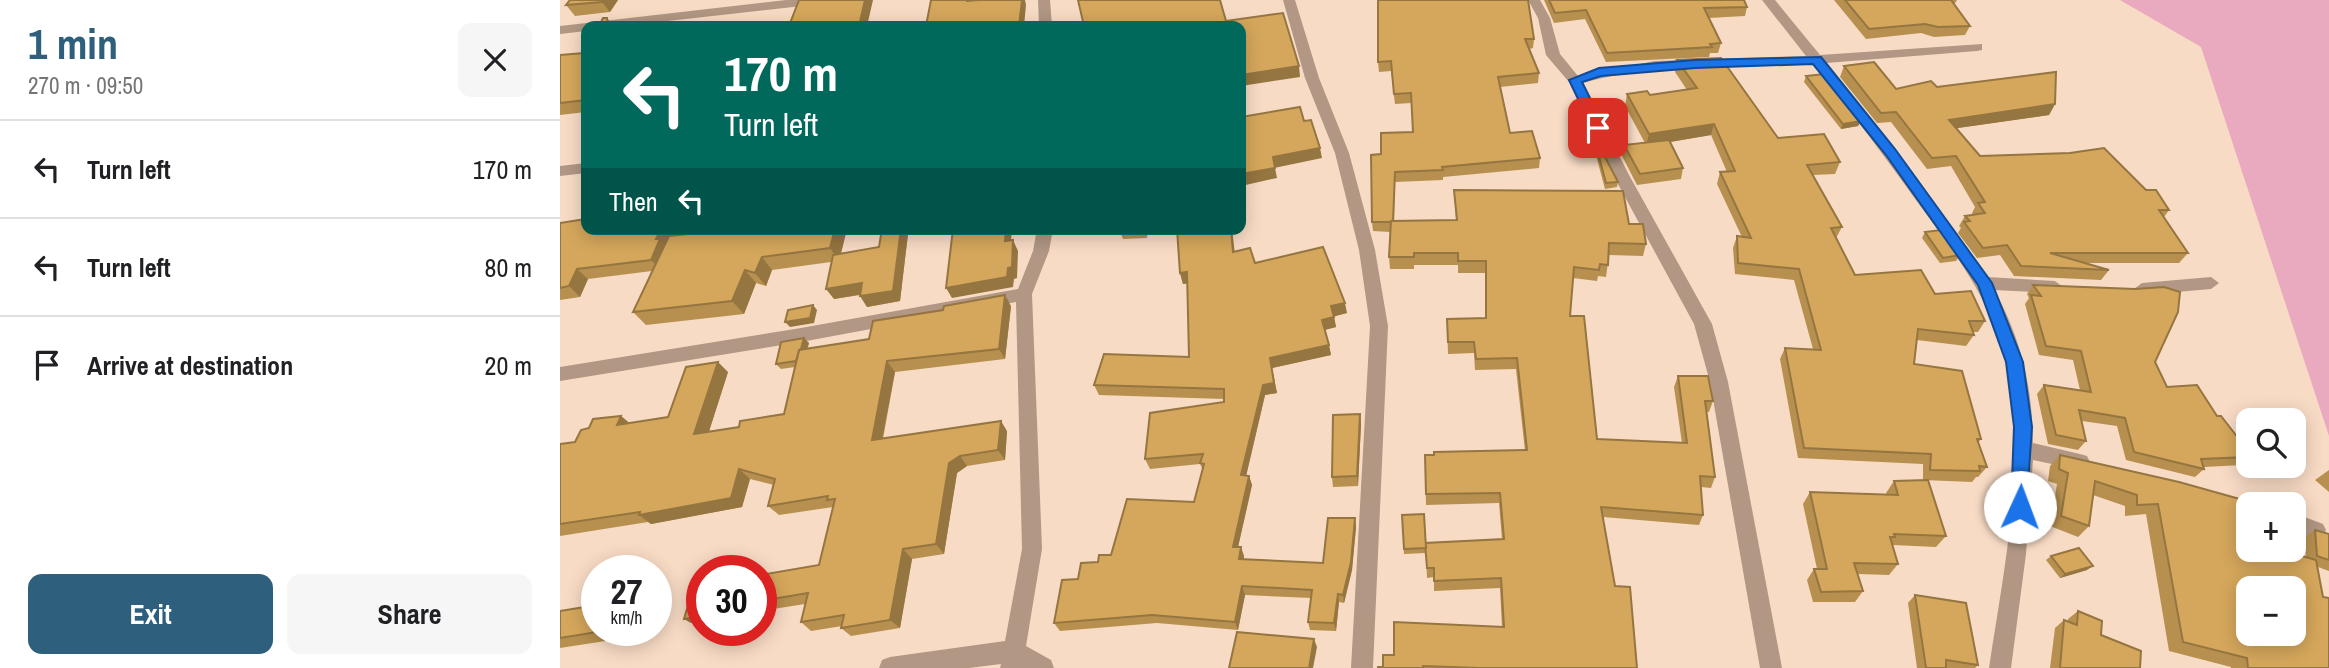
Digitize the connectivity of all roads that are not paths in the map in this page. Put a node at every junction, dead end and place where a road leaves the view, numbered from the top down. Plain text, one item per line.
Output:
1 (820, 0) edge
2 (1044, 0) edge
3 (1289, 0) edge
4 (1534, 0) edge
5 (1768, 0) edge
6 (716, 5) edge
7 (624, 21) edge
8 (1046, 21) edge
9 (581, 28) edge
10 (560, 30) edge
11 (1977, 47) dead end
12 (1816, 60) junction
13 (1575, 80) junction
14 (581, 169) edge
15 (560, 171) edge
16 (1044, 235) edge
17 (1985, 283) junction
18 (2211, 283) dead end
19 (2075, 288) edge
20 (2127, 290) edge
21 (1024, 294) junction
22 (560, 374) edge
23 (2022, 449) junction
24 (2101, 466) edge
25 (2306, 526) edge
26 (2316, 530) edge
27 (1012, 659) edge
28 (890, 668) edge
29 (1043, 668) edge
30 (1362, 668) edge
31 (1770, 668) edge
32 (2000, 668) edge

1 - 6 street
2 - 8 street
3 - 30 street
4 - 13 street
5 - 12 street
6 - 7 street
9 - 10 street
11 - 12 street
12 - 13 street
12 - 17 street
13 - 31 street
14 - 15 street
16 - 21 street
17 - 19 street
17 - 23 street
18 - 20 street
21 - 22 street
21 - 27 street
23 - 24 street
23 - 32 street
25 - 26 street
27 - 28 street
27 - 29 street

